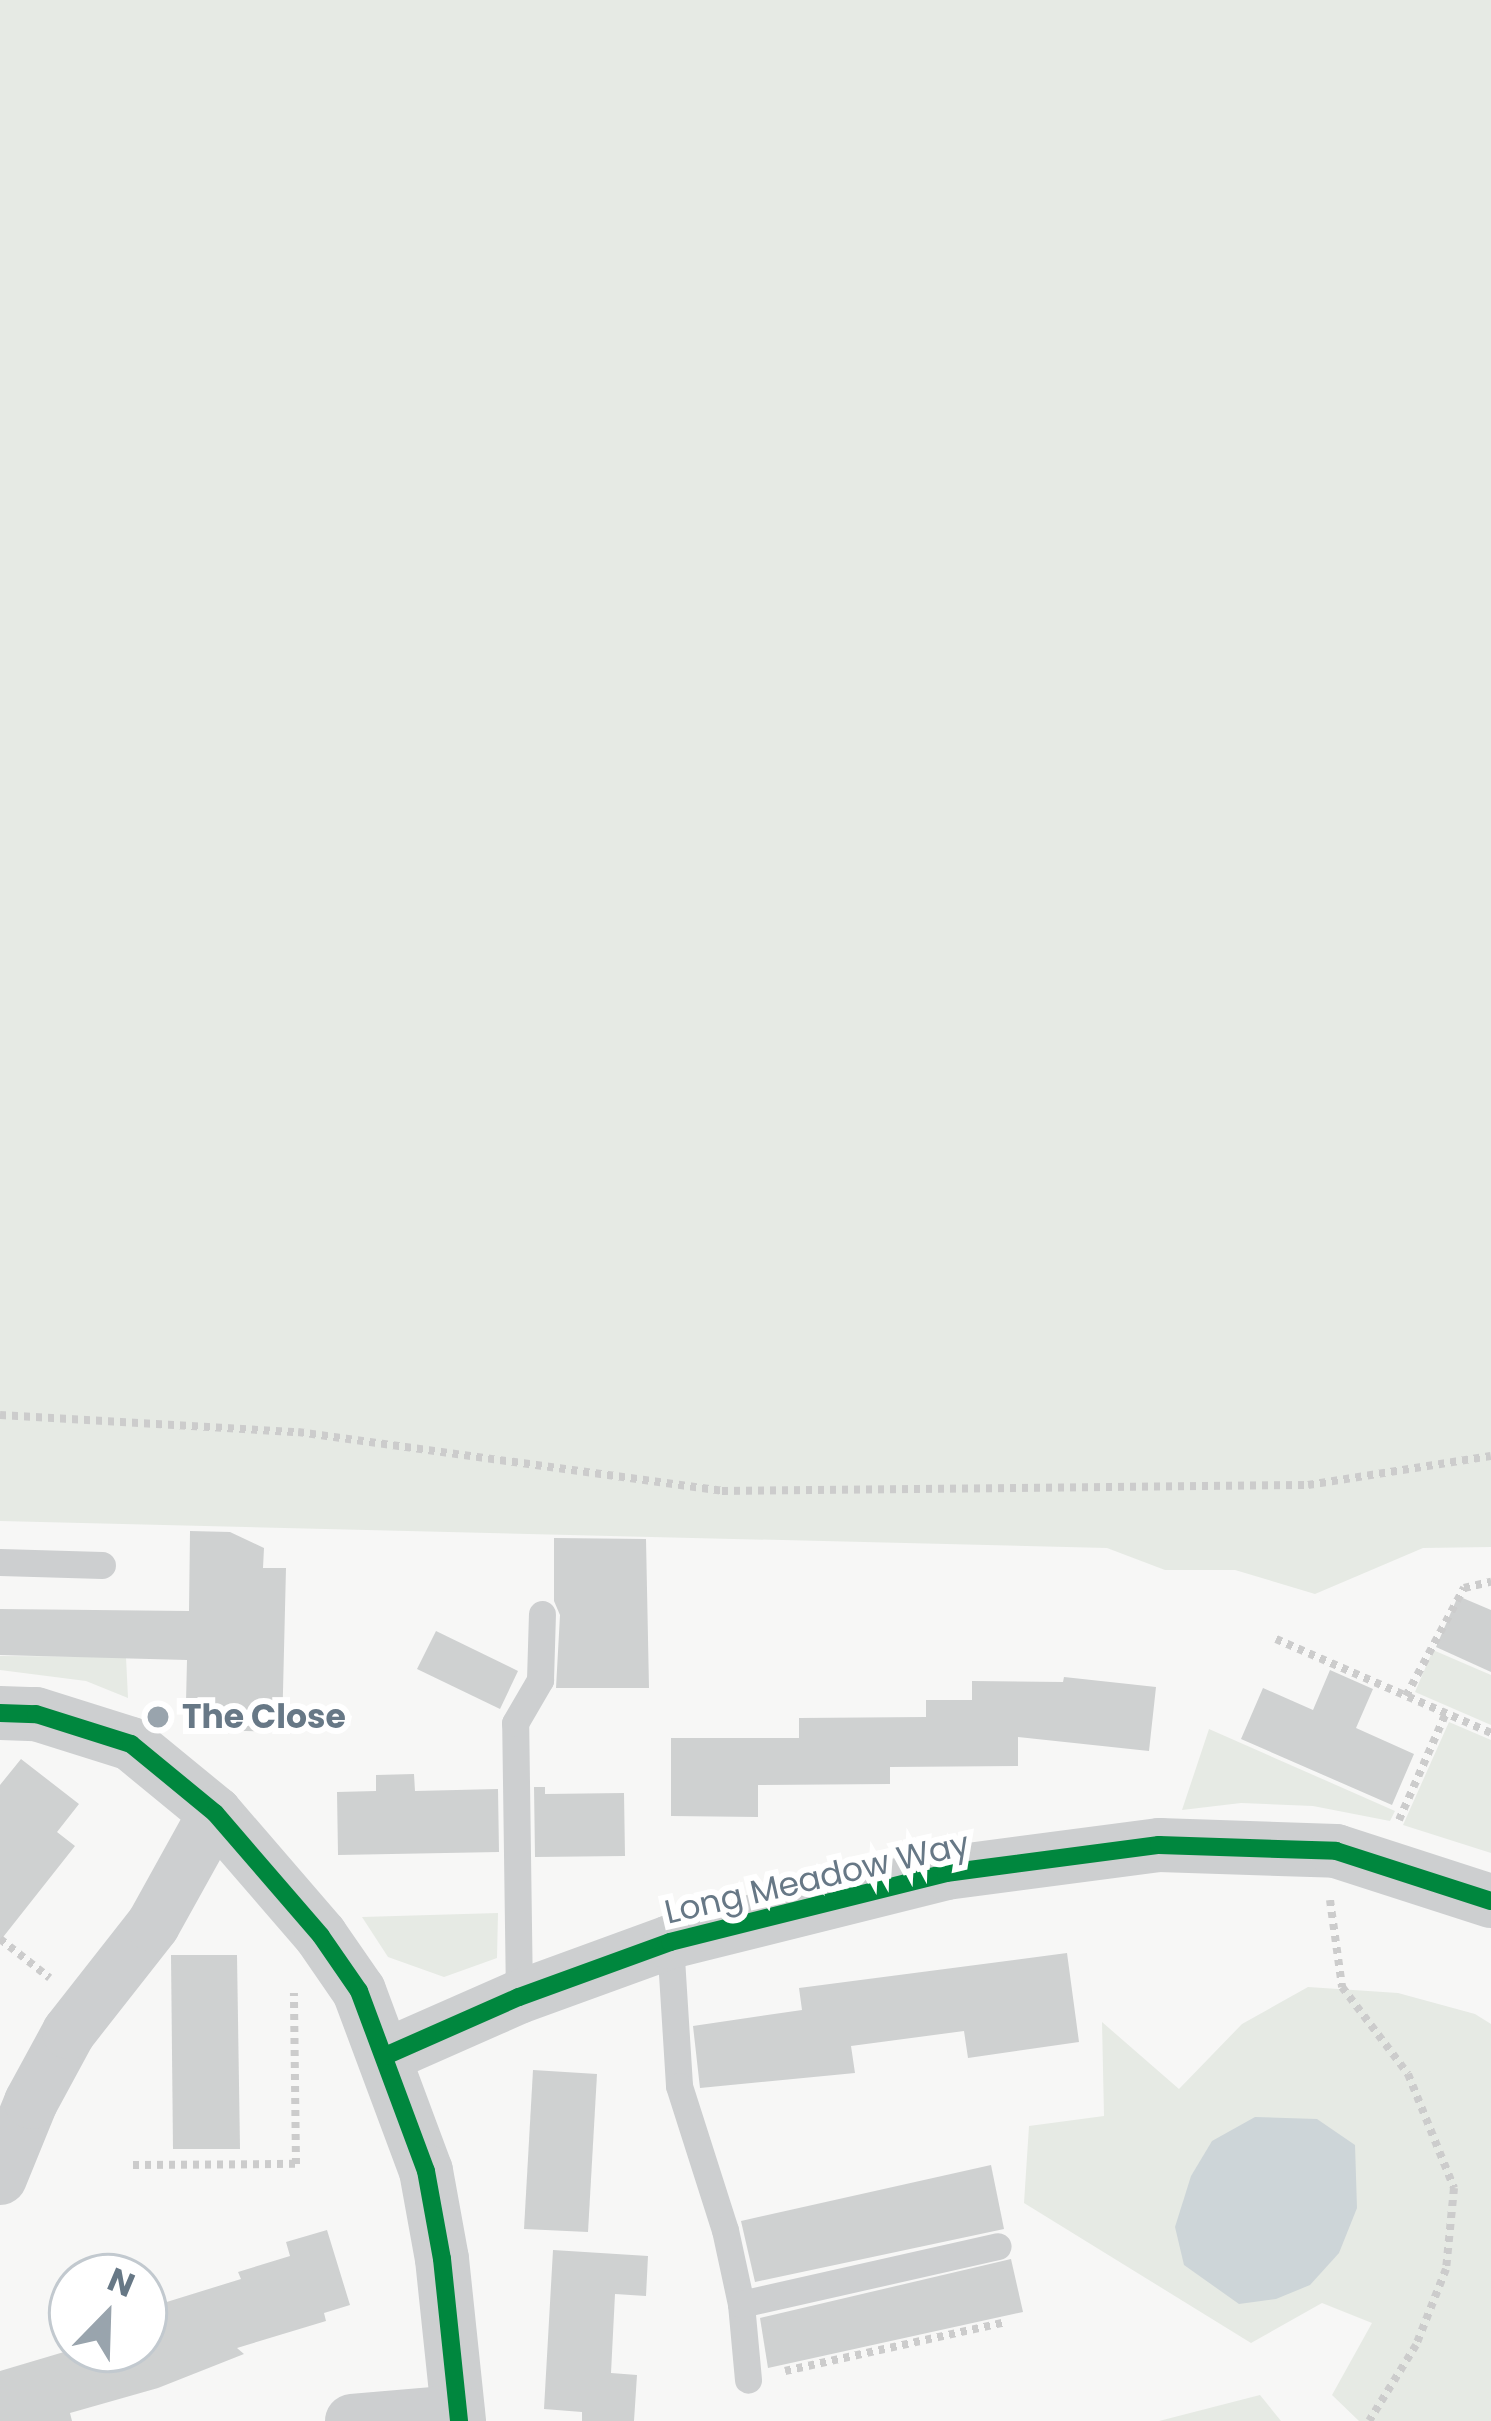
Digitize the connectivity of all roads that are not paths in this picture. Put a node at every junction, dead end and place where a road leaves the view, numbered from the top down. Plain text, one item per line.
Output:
1 (0, 1562) edge
2 (103, 1565) dead end
3 (542, 1615) dead end
4 (0, 1713) edge
5 (215, 1814) junction
6 (1491, 1901) edge
7 (670, 1942) junction
8 (519, 1996) junction
9 (385, 2056) junction
10 (0, 2178) edge
11 (998, 2246) dead end
12 (741, 2304) junction
13 (748, 2380) road end
14 (459, 2416) edge
15 (352, 2421) edge

1 - 2 lane
3 - 8 lane
4 - 5 street
5 - 9 street
5 - 10 street
6 - 7 street, Long Meadow Way
7 - 8 street, Long Meadow Way
7 - 12 lane
8 - 9 street, Long Meadow Way
9 - 14 street
11 - 12 lane
12 - 13 lane
14 - 15 street

